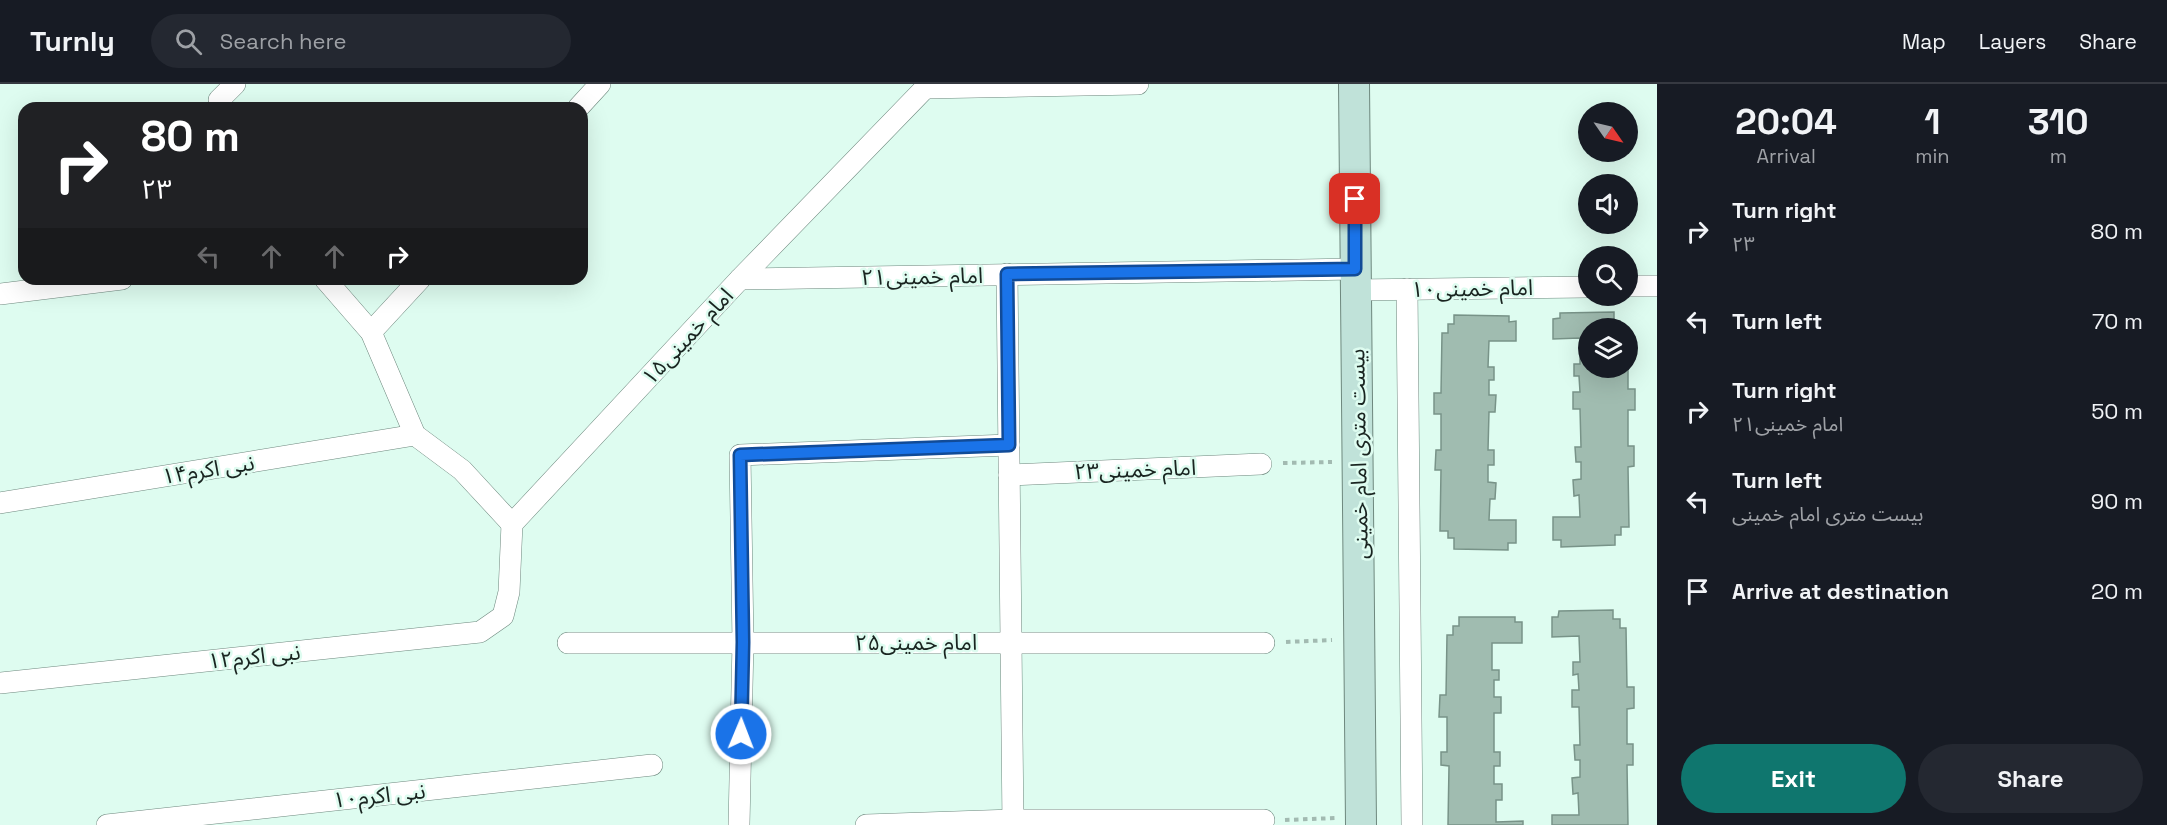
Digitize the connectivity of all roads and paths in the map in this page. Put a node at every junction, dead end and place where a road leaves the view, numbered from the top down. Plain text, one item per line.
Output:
1 (235, 84) edge
2 (600, 84) edge
3 (1138, 84) edge
4 (1354, 84) edge
5 (927, 86) edge
6 (219, 100) dead end
7 (584, 102) edge
8 (1007, 274) junction
9 (740, 279) junction
10 (1356, 279) junction
11 (73, 285) edge
12 (330, 285) edge
13 (414, 285) edge
14 (1638, 286) edge
15 (1657, 286) edge
16 (1578, 287) edge
17 (1407, 289) junction
18 (0, 294) edge
19 (371, 332) junction
20 (415, 435) junction
21 (1009, 445) junction
22 (1358, 461) junction
23 (1261, 464) joint
24 (1009, 475) junction
25 (0, 503) edge
26 (512, 524) junction
27 (1360, 639) junction
28 (743, 642) junction
29 (1011, 642) junction
30 (568, 643) dead end
31 (1264, 643) joint
32 (0, 683) edge
33 (652, 765) dead end
34 (1264, 820) joint
35 (1361, 821) edge
36 (1012, 822) edge
37 (107, 825) edge
38 (739, 825) edge
39 (866, 825) edge
40 (1412, 825) edge

1 - 6 street
2 - 7 street
3 - 5 street
4 - 10 main road, بیست متری امام خمینی
5 - 9 street, ۱۵امام خمینی
8 - 9 street, امام خمینی۲۱
8 - 10 street, امام خمینی۲۱
8 - 21 street
9 - 26 street, ۱۵امام خمینی
10 - 17 street, امام خمینی۱۰
10 - 22 main road, بیست متری امام خمینی
11 - 18 street
12 - 19 street
13 - 19 street
14 - 15 street
16 - 17 street, امام خمینی۱۰
17 - 40 street
19 - 20 street
20 - 25 street, نبی اکرم۱۴
20 - 26 street
21 - 24 street
21 - 28 street
22 - 23 path
22 - 27 main road, بیست متری امام خمینی
23 - 24 street, امام خمینی۲۳
24 - 29 street
26 - 32 street, نبی اکرم۱۲
27 - 31 path
27 - 35 main road, بیست متری امام خمینی
28 - 29 street, امام خمینی۲۵
28 - 30 street, امام خمینی۲۵
28 - 38 street
29 - 31 street, امام خمینی۲۵
29 - 36 street
33 - 37 street, نبی اکرم۱۰
34 - 35 path
34 - 36 street
36 - 39 street

